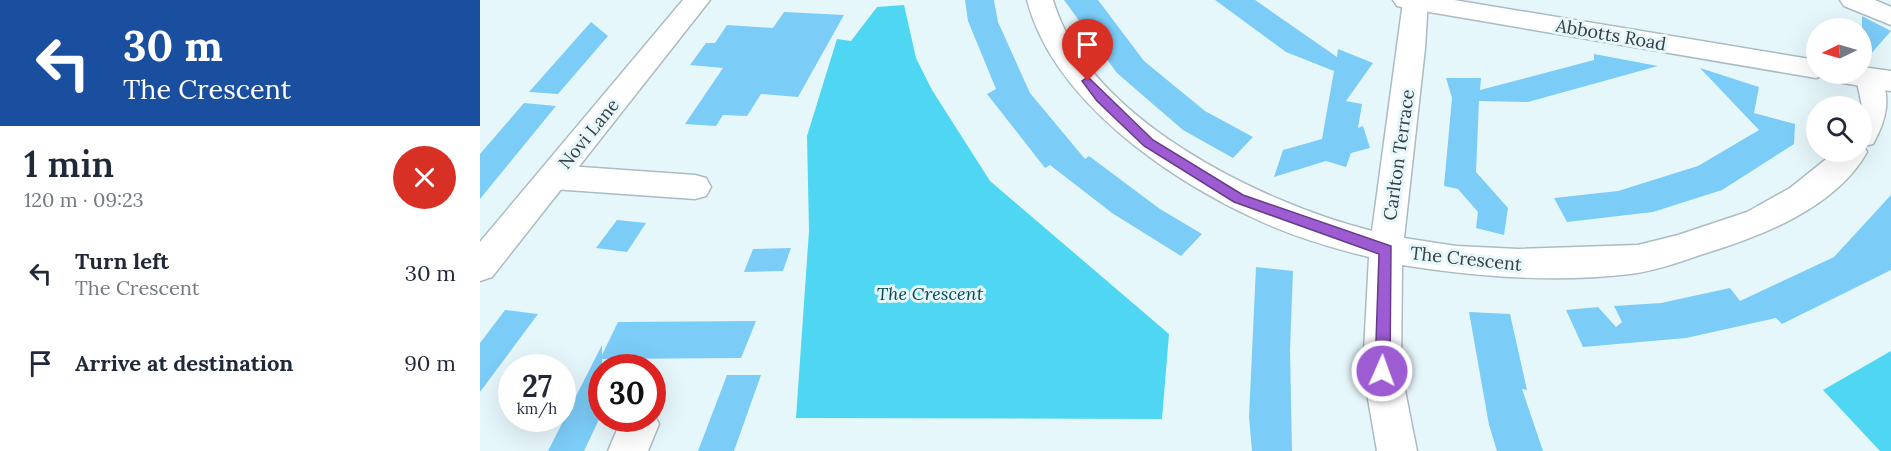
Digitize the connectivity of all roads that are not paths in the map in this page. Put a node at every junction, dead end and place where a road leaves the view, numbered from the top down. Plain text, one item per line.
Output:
1 (697, 0) edge
2 (1040, 0) edge
3 (1853, 0) edge
4 (1411, 1) edge
5 (1891, 17) edge
6 (1806, 67) edge
7 (1881, 80) edge
8 (1872, 118) edge
9 (1842, 162) edge
10 (553, 177) junction
11 (696, 187) dead end
12 (1386, 250) junction
13 (480, 267) edge
14 (1397, 451) edge

1 - 10 main road, Novi Lane
2 - 12 main road, The Crescent
3 - 5 main road
4 - 6 main road, Abbotts Road
4 - 12 main road, Carlton Terrace
7 - 8 main road
9 - 12 main road, The Crescent
10 - 11 main road
10 - 13 main road, Novi Lane
12 - 14 main road, Carlton Terrace

